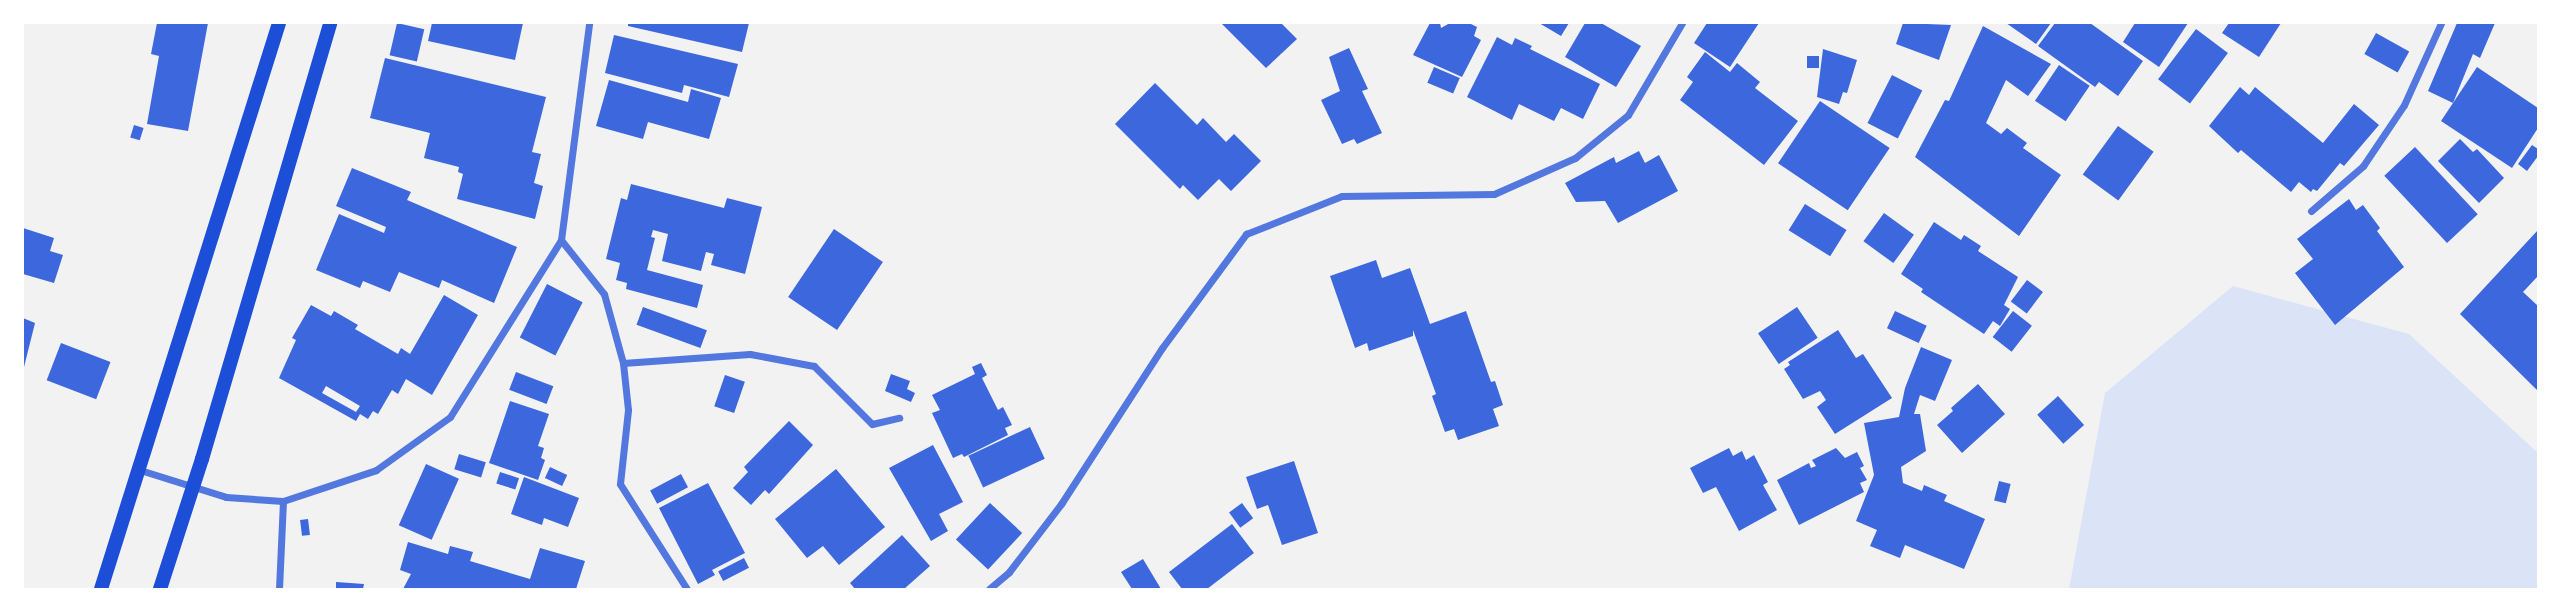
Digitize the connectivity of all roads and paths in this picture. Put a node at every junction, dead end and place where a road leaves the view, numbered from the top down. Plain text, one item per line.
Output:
1 (279, 23) edge
2 (330, 23) edge
3 (589, 23) edge
4 (1682, 23) edge
5 (2441, 23) edge
6 (2311, 211) dead end
7 (561, 240) junction
8 (623, 363) junction
9 (899, 418) dead end
10 (139, 470) junction
11 (193, 486) junction
12 (283, 501) junction
13 (101, 589) edge
14 (160, 589) edge
15 (279, 589) edge
16 (687, 589) edge
17 (989, 589) edge

1 - 10 main road
2 - 11 main road
3 - 7 street
4 - 17 street
5 - 6 street
7 - 8 street
7 - 12 street
8 - 9 street
8 - 16 street
10 - 11 street
10 - 13 main road
11 - 12 street
11 - 14 main road
12 - 15 street

